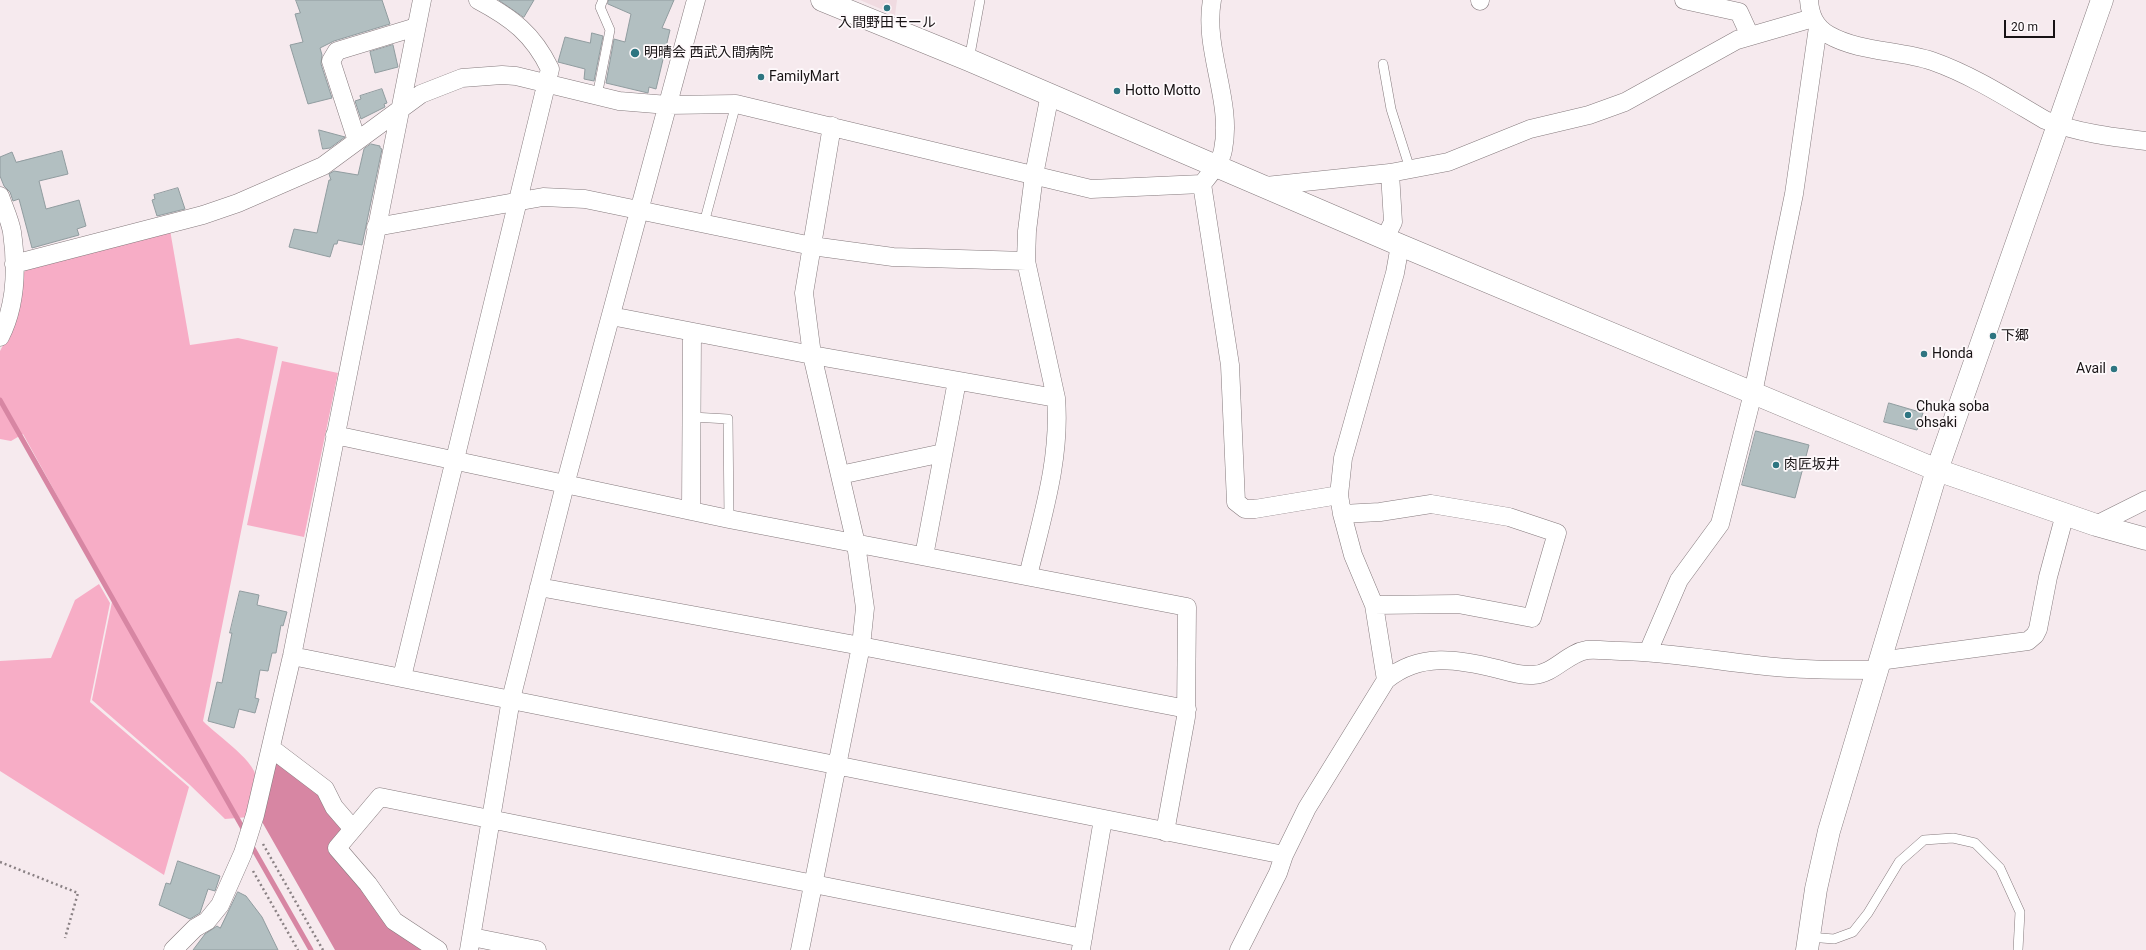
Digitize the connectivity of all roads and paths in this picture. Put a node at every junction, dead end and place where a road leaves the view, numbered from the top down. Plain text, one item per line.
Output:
1 (422, 0) edge
2 (478, 0) edge
3 (603, 0) edge
4 (696, 0) edge
5 (822, 0) edge
6 (980, 0) edge
7 (1212, 0) edge
8 (1684, 0) edge
9 (1809, 0) edge
10 (2102, 0) edge
11 (1815, 22) junction
12 (416, 27) junction
13 (1750, 36) junction
14 (969, 60) junction
15 (1383, 64) dead end
16 (548, 85) junction
17 (599, 86) dead end
18 (1050, 94) junction
19 (736, 104) junction
20 (668, 105) junction
21 (400, 108) junction
22 (2059, 125) junction
23 (832, 126) junction
24 (357, 141) junction
25 (2146, 141) edge
26 (1217, 165) junction
27 (1410, 169) junction
28 (1390, 173) junction
29 (1034, 175) junction
30 (1202, 184) junction
31 (1266, 186) junction
32 (0, 196) edge
33 (517, 201) junction
34 (640, 210) junction
35 (704, 223) junction
36 (376, 227) junction
37 (1393, 242) junction
38 (812, 246) junction
39 (1026, 262) junction
40 (14, 264) junction
41 (611, 316) junction
42 (692, 332) junction
43 (0, 338) edge
44 (812, 355) junction
45 (957, 381) junction
46 (1753, 393) junction
47 (1056, 398) junction
48 (692, 417) junction
49 (335, 435) junction
50 (943, 453) junction
51 (453, 460) junction
52 (1937, 470) junction
53 (840, 476) junction
54 (565, 484) junction
55 (1339, 495) junction
56 (2146, 500) edge
57 (691, 511) junction
58 (1342, 514) junction
59 (2065, 514) junction
60 (729, 519) junction
61 (2096, 525) junction
62 (2146, 539) edge
63 (856, 544) junction
64 (924, 556) junction
65 (1028, 576) junction
66 (539, 587) junction
67 (1374, 606) junction
68 (861, 646) junction
69 (1648, 652) junction
70 (292, 656) junction
71 (1878, 666) junction
72 (402, 676) junction
73 (1386, 680) junction
74 (511, 699) junction
75 (1186, 709) junction
76 (271, 748) junction
77 (836, 765) junction
78 (1103, 819) junction
79 (491, 820) junction
80 (252, 825) junction
81 (353, 829) junction
82 (1165, 832) junction
83 (244, 851) junction
84 (1284, 855) junction
85 (0, 862) edge
86 (812, 885) junction
87 (65, 938) dead end
88 (471, 944) edge
89 (1082, 944) edge
90 (1808, 944) edge
91 (173, 950) edge
92 (298, 950) edge
93 (324, 950) edge
94 (438, 950) edge
95 (537, 950) edge
96 (800, 950) edge
97 (1239, 950) edge
98 (2018, 950) edge

1 - 12 street
2 - 16 street
3 - 17 lane
4 - 20 street
5 - 14 street
6 - 14 lane
7 - 26 street
8 - 13 street
9 - 11 street
10 - 22 street
11 - 13 street
11 - 22 street
11 - 46 street
12 - 21 street
12 - 24 street
13 - 27 street
14 - 18 street
15 - 27 lane
16 - 20 street
16 - 21 street
16 - 33 street
18 - 26 street
18 - 29 street
19 - 20 street
19 - 23 street
19 - 35 lane
20 - 34 street
21 - 24 street
21 - 36 street
22 - 25 street
22 - 52 street
23 - 29 street
23 - 38 street
24 - 40 street
26 - 30 street
26 - 31 street
27 - 28 street
28 - 31 street
28 - 37 street
29 - 30 street
29 - 39 street
30 - 55 street
31 - 37 street
32 - 40 street
33 - 34 street
33 - 36 street
33 - 51 street
34 - 35 street
34 - 41 street
35 - 38 street
36 - 49 street
37 - 46 street
37 - 55 street
38 - 39 street
38 - 44 street
39 - 47 street
40 - 43 street
41 - 42 street
41 - 54 street
42 - 44 street
42 - 48 street
44 - 45 street
44 - 53 street
45 - 47 street
45 - 50 street
46 - 52 street
46 - 69 street
47 - 65 street
48 - 57 street
48 - 60 lane
49 - 51 street
49 - 70 street
50 - 53 street
50 - 64 street
51 - 54 street
51 - 72 street
52 - 59 street
52 - 71 street
53 - 63 street
54 - 57 street
54 - 66 street
55 - 58 street
56 - 61 street
57 - 60 street
58 - 67 street
58 - 67 street
59 - 61 street
59 - 71 street
60 - 63 street
61 - 62 street
63 - 64 street
63 - 68 street
64 - 65 street
65 - 75 street
66 - 68 street
66 - 74 street
67 - 73 street
68 - 75 street
68 - 77 street
69 - 71 street
69 - 73 street
70 - 72 street
70 - 76 street
71 - 90 street
72 - 74 street
73 - 84 street
74 - 77 street
74 - 79 street
75 - 82 street
76 - 80 street
76 - 81 street
77 - 78 street
77 - 86 street
78 - 82 street
78 - 89 street
79 - 81 street
79 - 86 street
79 - 88 street
80 - 83 street
80 - 93 path
81 - 94 street
82 - 84 street
83 - 91 street
83 - 92 path
84 - 97 street
85 - 87 path
86 - 89 street
86 - 96 street
88 - 95 street
90 - 98 lane

